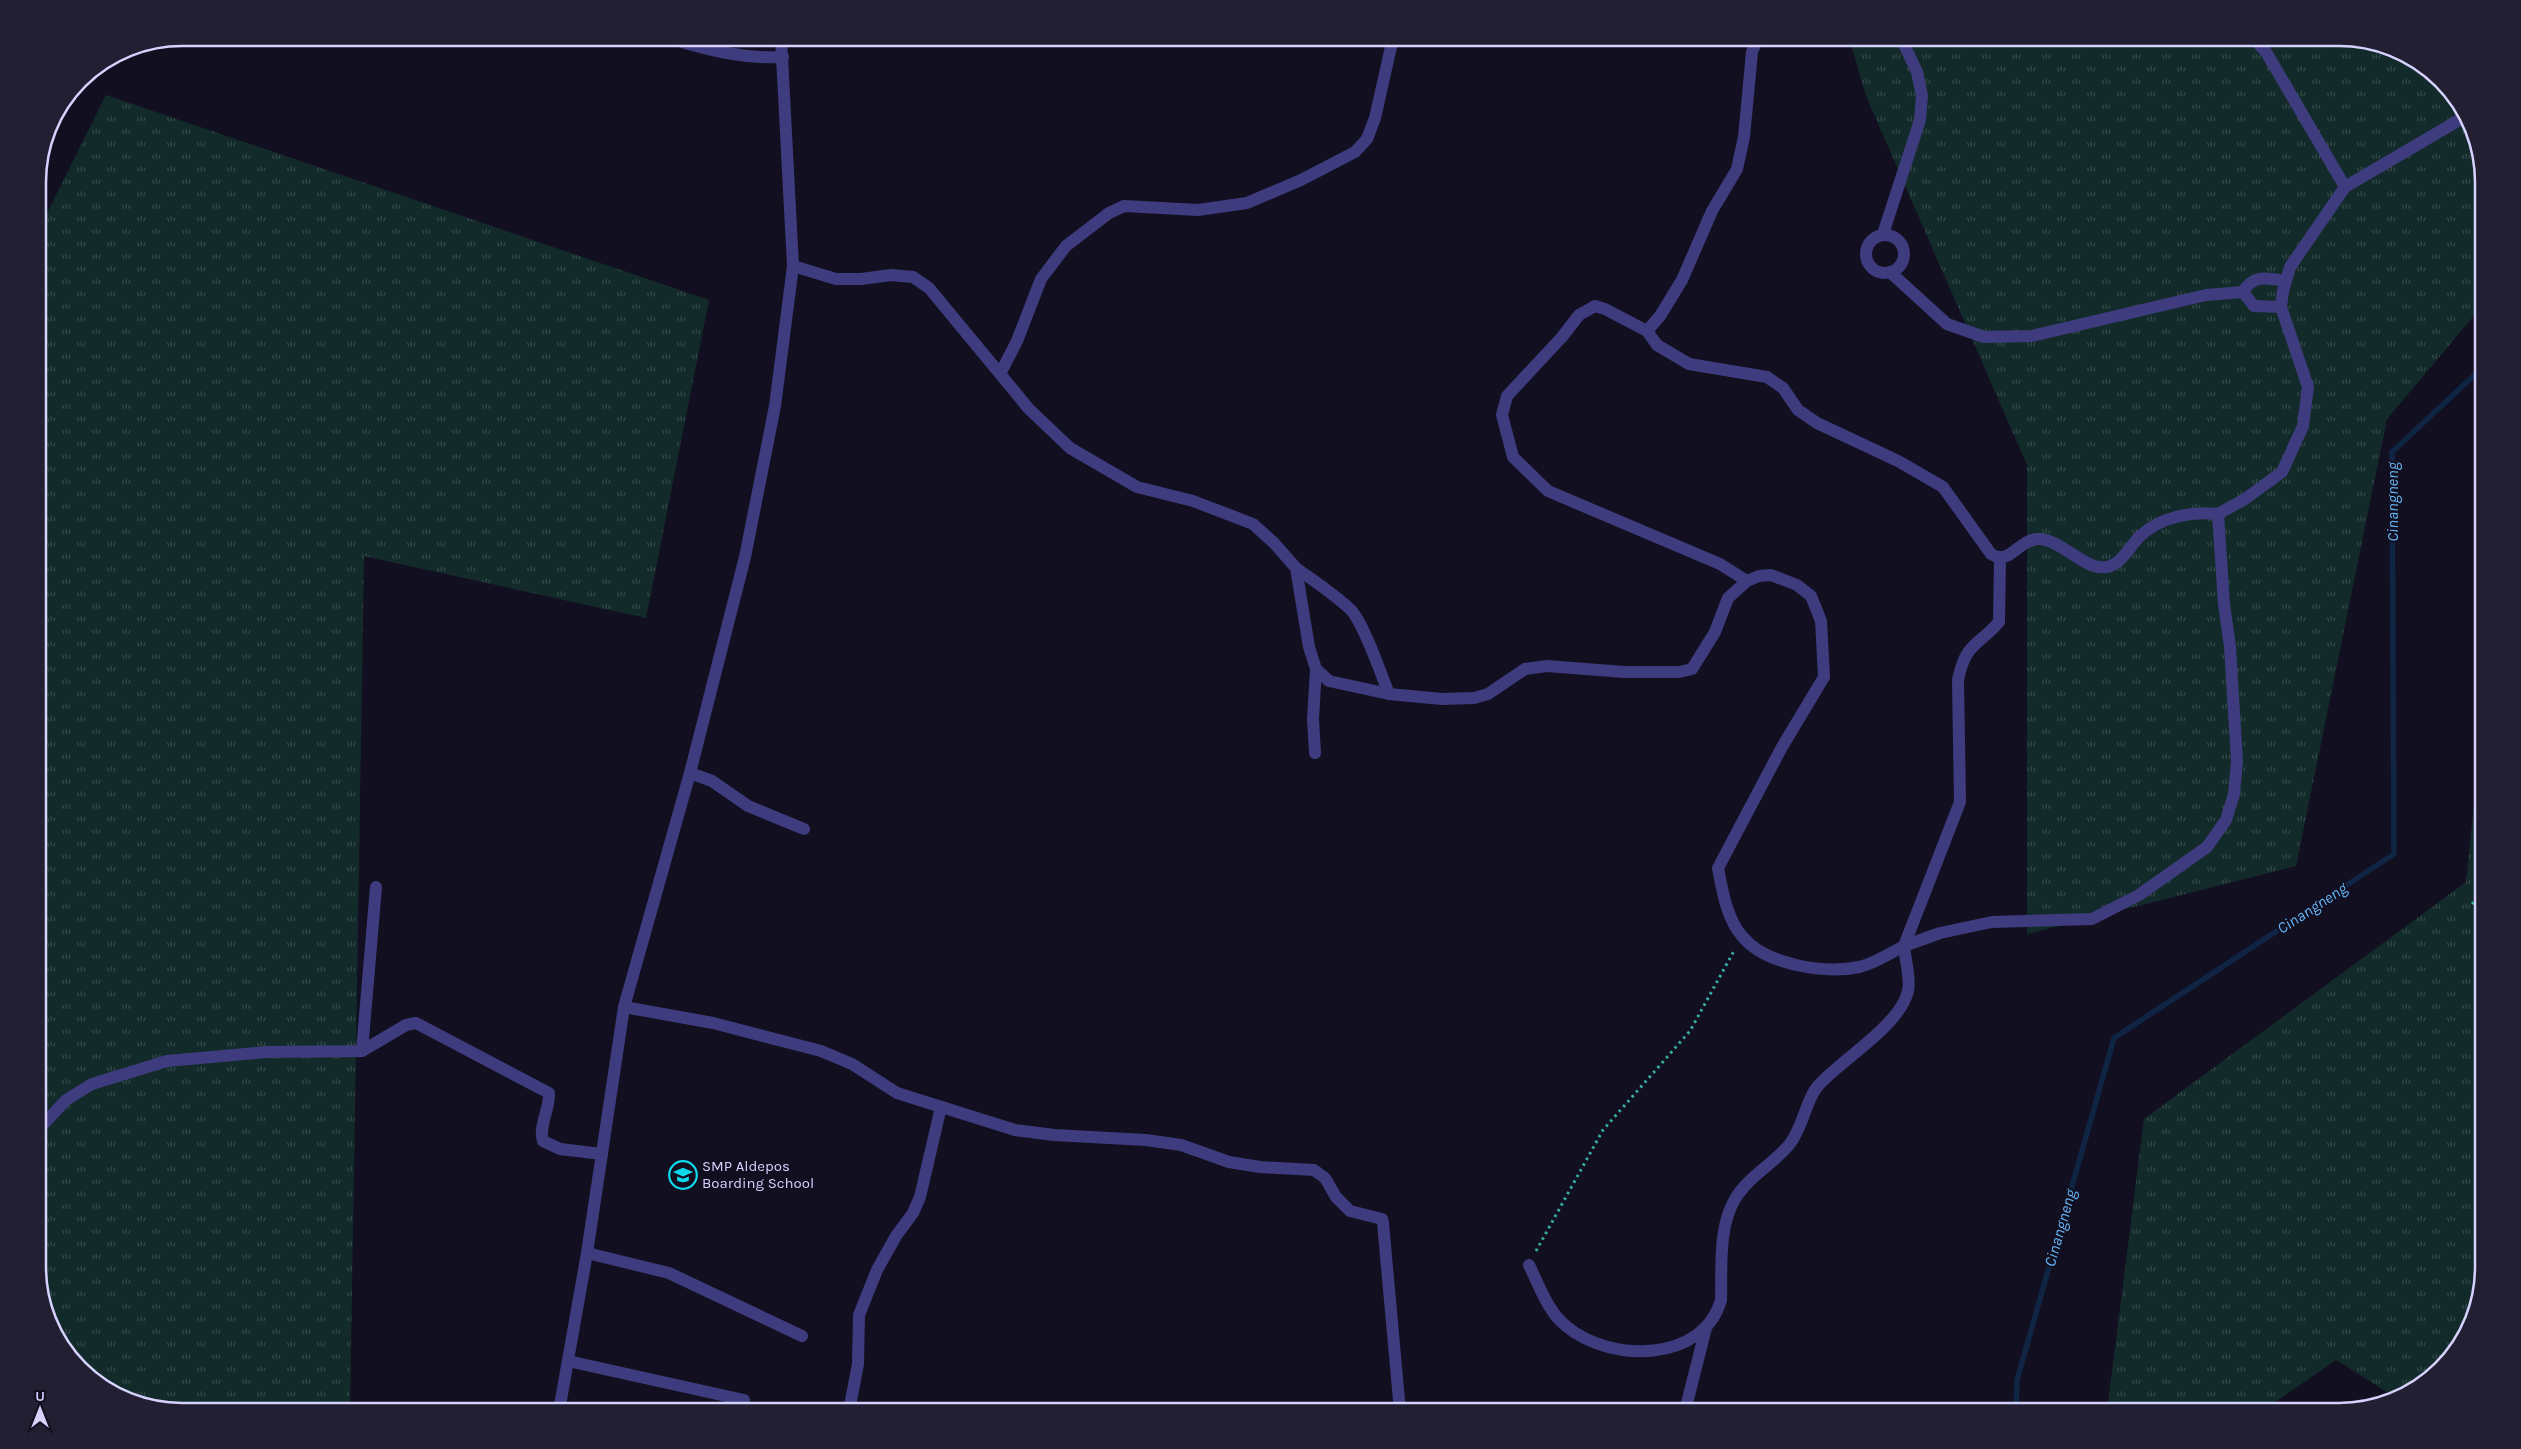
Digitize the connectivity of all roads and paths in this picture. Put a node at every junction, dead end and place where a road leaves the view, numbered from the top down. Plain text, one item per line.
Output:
1 (698, 46) edge
2 (782, 46) edge
3 (1391, 46) edge
4 (1755, 46) edge
5 (1905, 46) edge
6 (2260, 46) edge
7 (783, 57) junction
8 (2460, 120) edge
9 (2345, 187) junction
10 (1883, 234) junction
11 (793, 266) junction
12 (1890, 272) junction
13 (2285, 281) junction
14 (2244, 292) junction
15 (2281, 307) junction
16 (1647, 331) junction
17 (1001, 372) junction
18 (2218, 514) junction
19 (2000, 558) junction
20 (1296, 568) junction
21 (1747, 581) junction
22 (1316, 669) junction
23 (1389, 694) junction
24 (1315, 753) dead end
25 (690, 773) junction
26 (804, 828) dead end
27 (376, 887) dead end
28 (2475, 901) edge
29 (2472, 904) dead end
30 (1742, 936) junction
31 (1904, 946) junction
32 (624, 1007) junction
33 (362, 1051) junction
34 (941, 1107) junction
35 (47, 1120) edge
36 (602, 1154) junction
37 (587, 1253) junction
38 (1528, 1265) joint
39 (1706, 1328) junction
40 (802, 1336) dead end
41 (568, 1361) junction
42 (744, 1400) dead end
43 (561, 1403) edge
44 (851, 1403) edge
45 (1399, 1403) edge
46 (1687, 1403) edge

1 - 7 street
2 - 7 street
3 - 17 street
4 - 16 street
5 - 10 street
6 - 9 street
7 - 11 street
8 - 9 street
9 - 13 street
10 - 12 street
10 - 12 street
11 - 17 street
11 - 25 street
12 - 14 street
13 - 14 street
13 - 15 street
14 - 15 street
15 - 18 street
16 - 19 street
16 - 21 street
17 - 20 street
18 - 19 street
18 - 31 street
19 - 31 street
20 - 22 street
20 - 23 street
21 - 23 street
21 - 30 street
22 - 23 street
22 - 24 street
25 - 26 street
25 - 32 street
27 - 33 street
28 - 29 path
30 - 31 street
30 - 38 path
31 - 39 street
32 - 34 street
32 - 36 street
33 - 35 street
33 - 36 street
34 - 44 street
34 - 45 street
36 - 37 street
37 - 40 street
37 - 41 street
38 - 39 street
39 - 46 street
41 - 42 street
41 - 43 street

